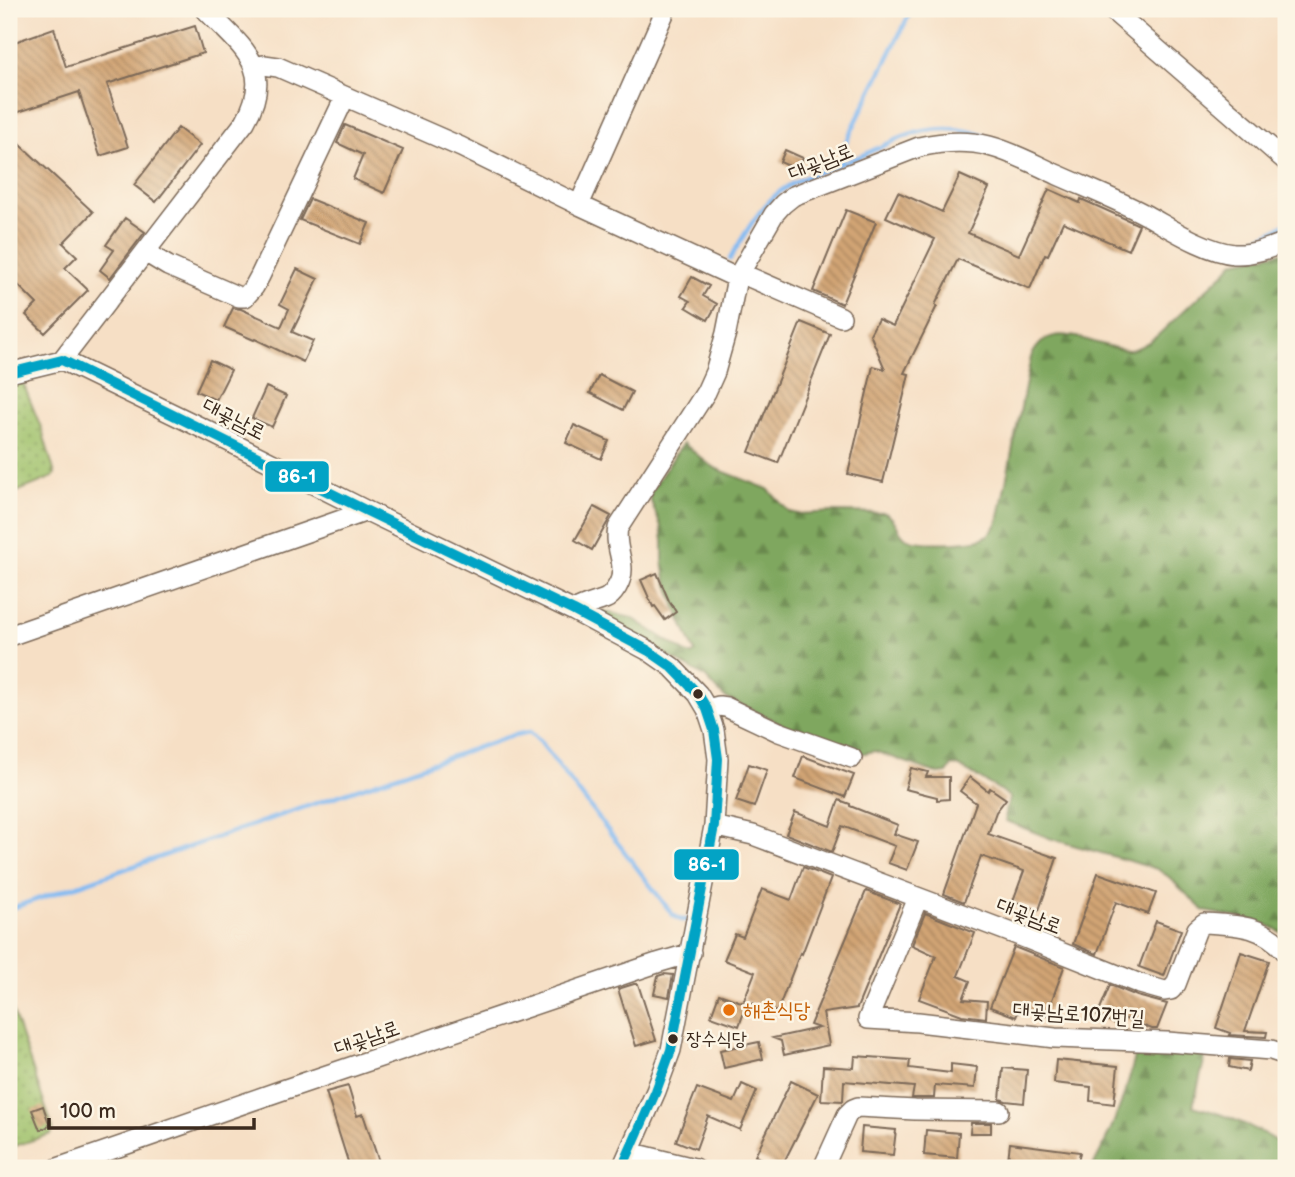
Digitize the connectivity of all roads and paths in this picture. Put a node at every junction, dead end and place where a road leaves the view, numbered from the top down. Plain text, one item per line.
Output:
1 (205, 9) edge
2 (666, 9) edge
3 (1111, 9) edge
4 (255, 67) junction
5 (345, 97) junction
6 (1286, 161) edge
7 (579, 205) junction
8 (1286, 242) edge
9 (145, 252) junction
10 (738, 276) junction
11 (841, 317) dead end
12 (62, 360) junction
13 (9, 373) edge
14 (367, 511) junction
15 (574, 611) junction
16 (9, 636) edge
17 (707, 709) junction
18 (852, 758) dead end
19 (715, 826) junction
20 (918, 898) junction
21 (1286, 952) edge
22 (691, 953) junction
23 (1286, 1055) edge
24 (999, 1111) dead end
25 (625, 1160) edge
26 (58, 1168) edge
27 (694, 1168) edge
28 (823, 1168) edge

1 - 4 street
2 - 7 street
3 - 6 street
4 - 5 street
4 - 9 street
5 - 7 street
5 - 9 street
7 - 10 street
8 - 10 street, 대곶남로
9 - 12 street
10 - 11 street
10 - 15 street, 대곶남로
12 - 13 street
12 - 14 street, 대곶남로
14 - 15 street, 대곶남로
14 - 16 street
15 - 17 street, 대곶남로
17 - 18 street
17 - 19 street, 대곶남로
19 - 20 street, 대곶남로
19 - 22 street, 대곶남로
20 - 21 street, 대곶남로
20 - 23 street, 대곶남로107번길
22 - 25 street, 대곶남로
22 - 26 street, 대곶남로
24 - 28 street
25 - 27 street

